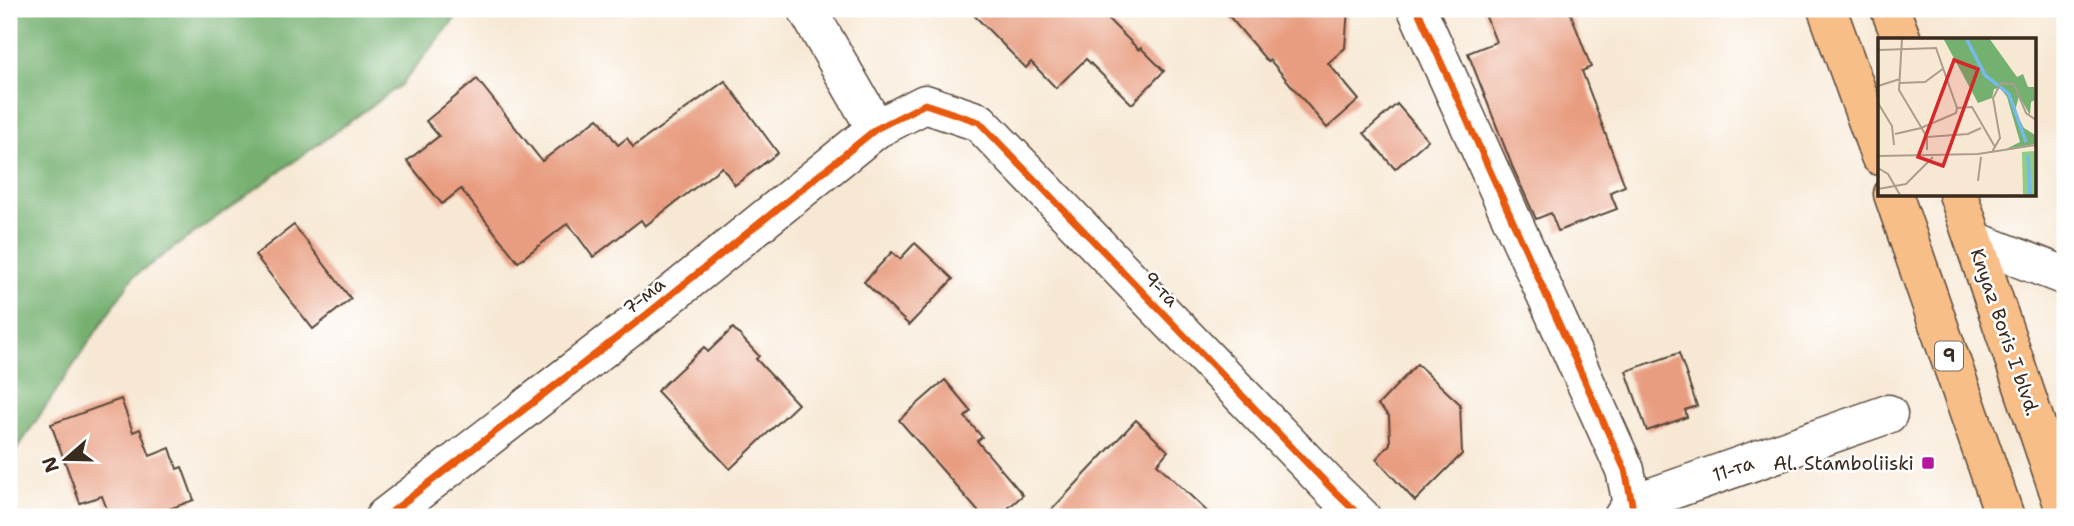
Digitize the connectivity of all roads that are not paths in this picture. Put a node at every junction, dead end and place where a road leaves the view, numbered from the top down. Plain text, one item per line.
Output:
1 (807, 9) edge
2 (1417, 9) edge
3 (1827, 9) edge
4 (1890, 9) edge
5 (1901, 38) edge
6 (925, 104) joint
7 (876, 129) junction
8 (1878, 150) edge
9 (1894, 196) edge
10 (1959, 196) edge
11 (1975, 241) junction
12 (2065, 276) edge
13 (1888, 414) dead end
14 (2065, 510) edge
15 (1628, 511) edge
16 (385, 517) edge
17 (1362, 517) edge
18 (2005, 517) edge

1 - 7 street
2 - 15 street
3 - 8 highway
4 - 5 highway
6 - 7 street, 7-ма
6 - 17 street, 9-та
7 - 16 street, 7-ма
9 - 18 highway, 9
10 - 11 highway, Knyaz Boris I blvd.
11 - 12 street
11 - 14 highway, Knyaz Boris I blvd.
13 - 15 street, 11-та

